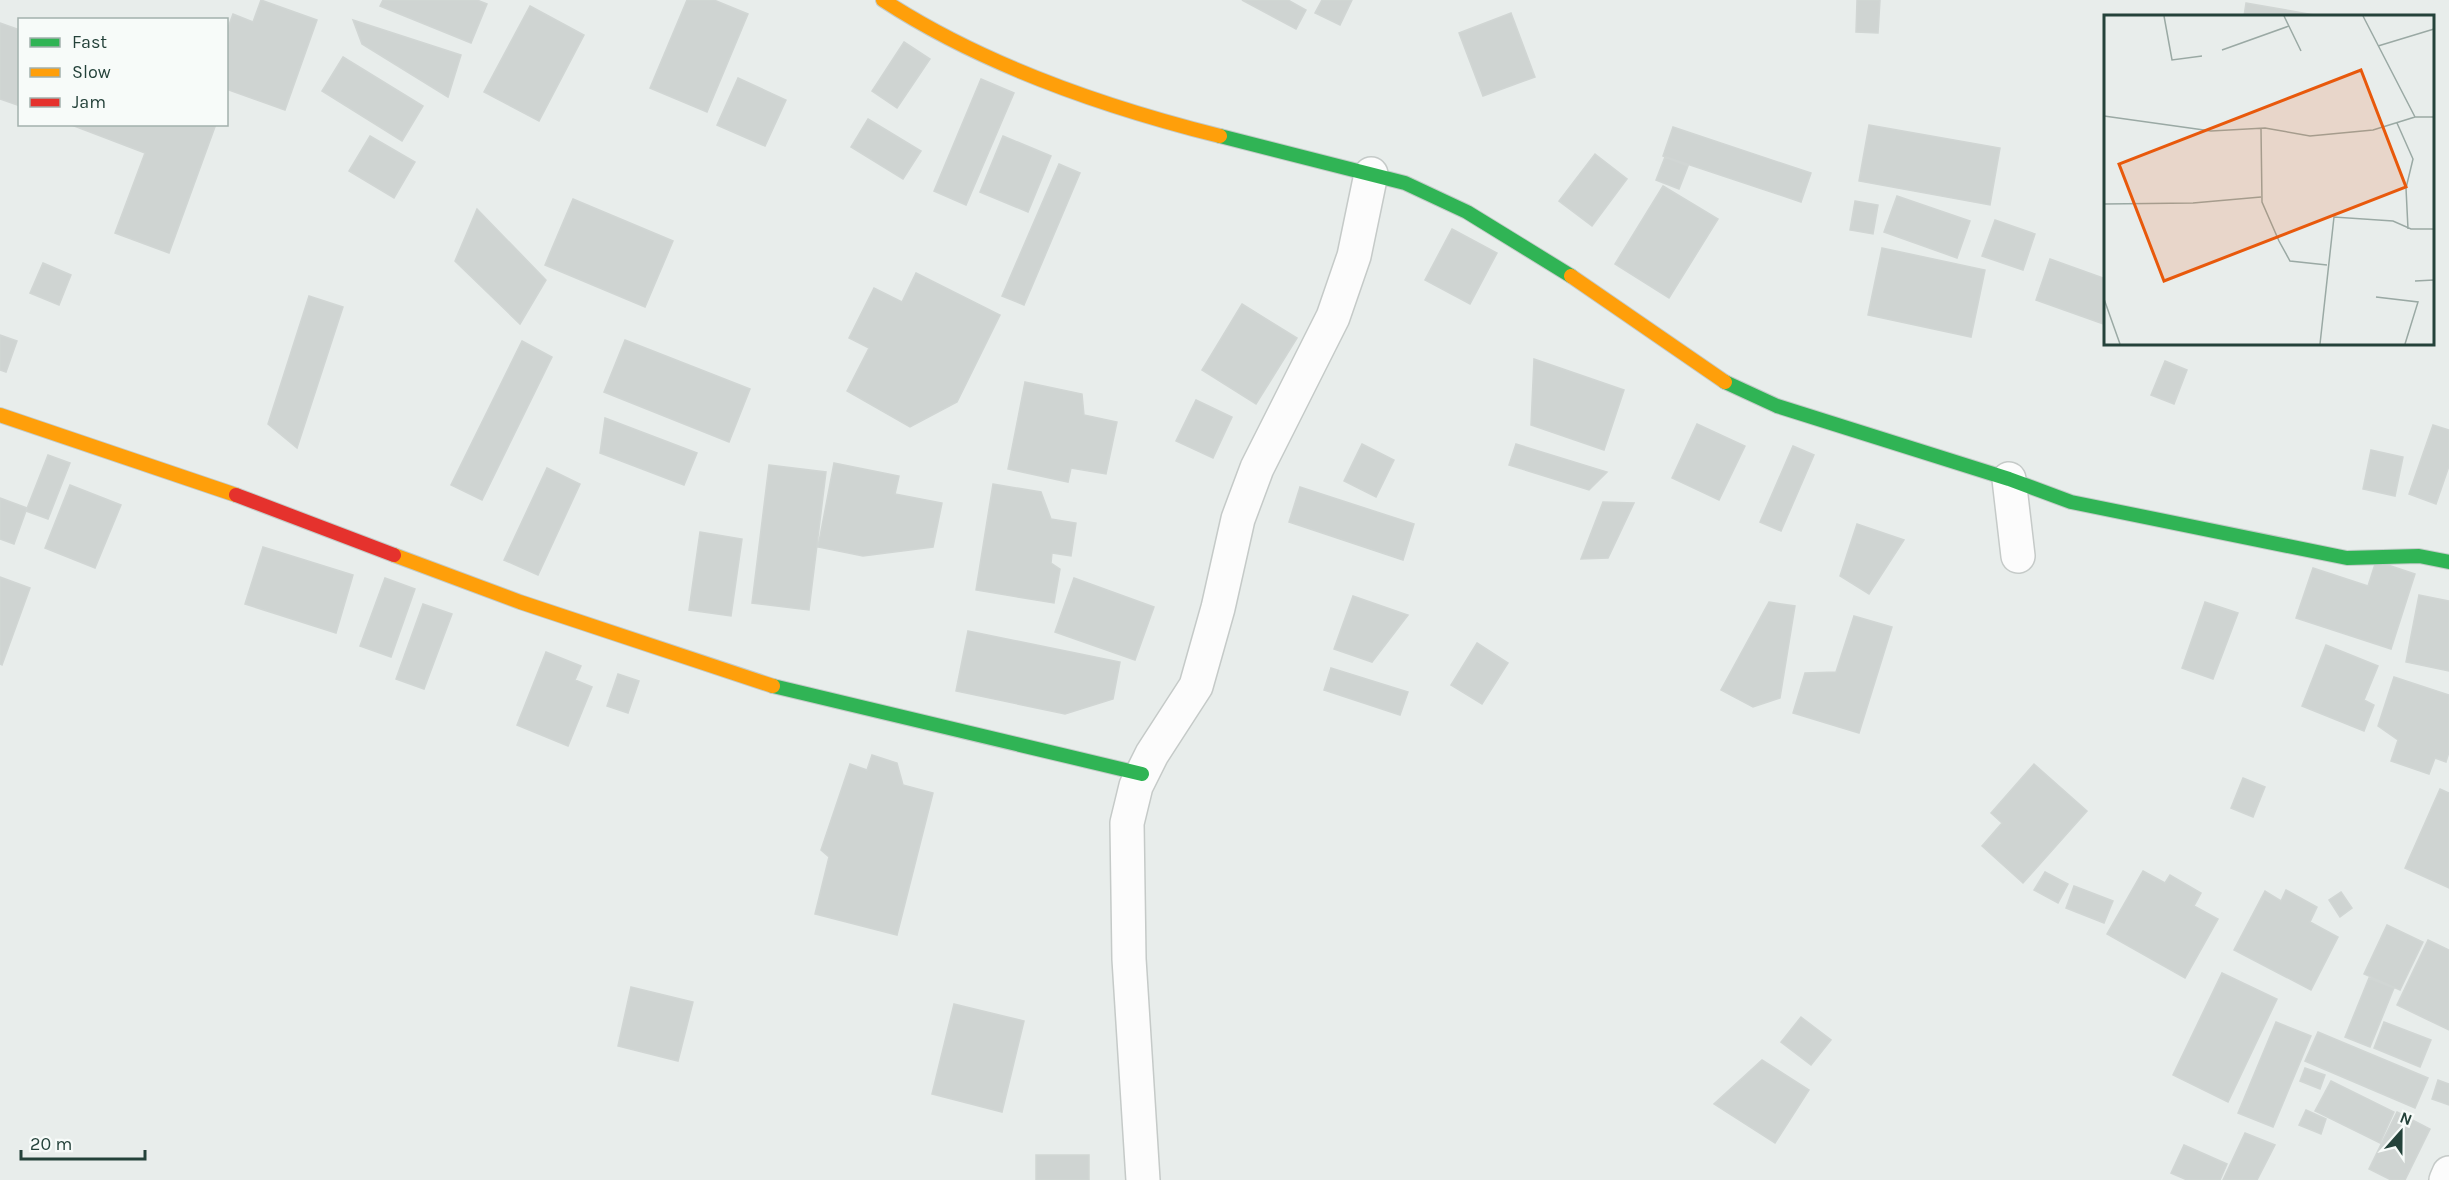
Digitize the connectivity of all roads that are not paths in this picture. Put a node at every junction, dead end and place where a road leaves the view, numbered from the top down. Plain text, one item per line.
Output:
1 (883, 0) edge
2 (1371, 174) junction
3 (0, 415) edge
4 (2009, 479) junction
5 (2018, 556) dead end
6 (2449, 562) edge
7 (1142, 774) junction
8 (2449, 1173) edge
9 (1143, 1180) edge
10 (2446, 1180) edge

1 - 2 street
2 - 4 street
2 - 7 street
3 - 7 street
4 - 5 street
4 - 6 street
7 - 9 street
8 - 10 street

